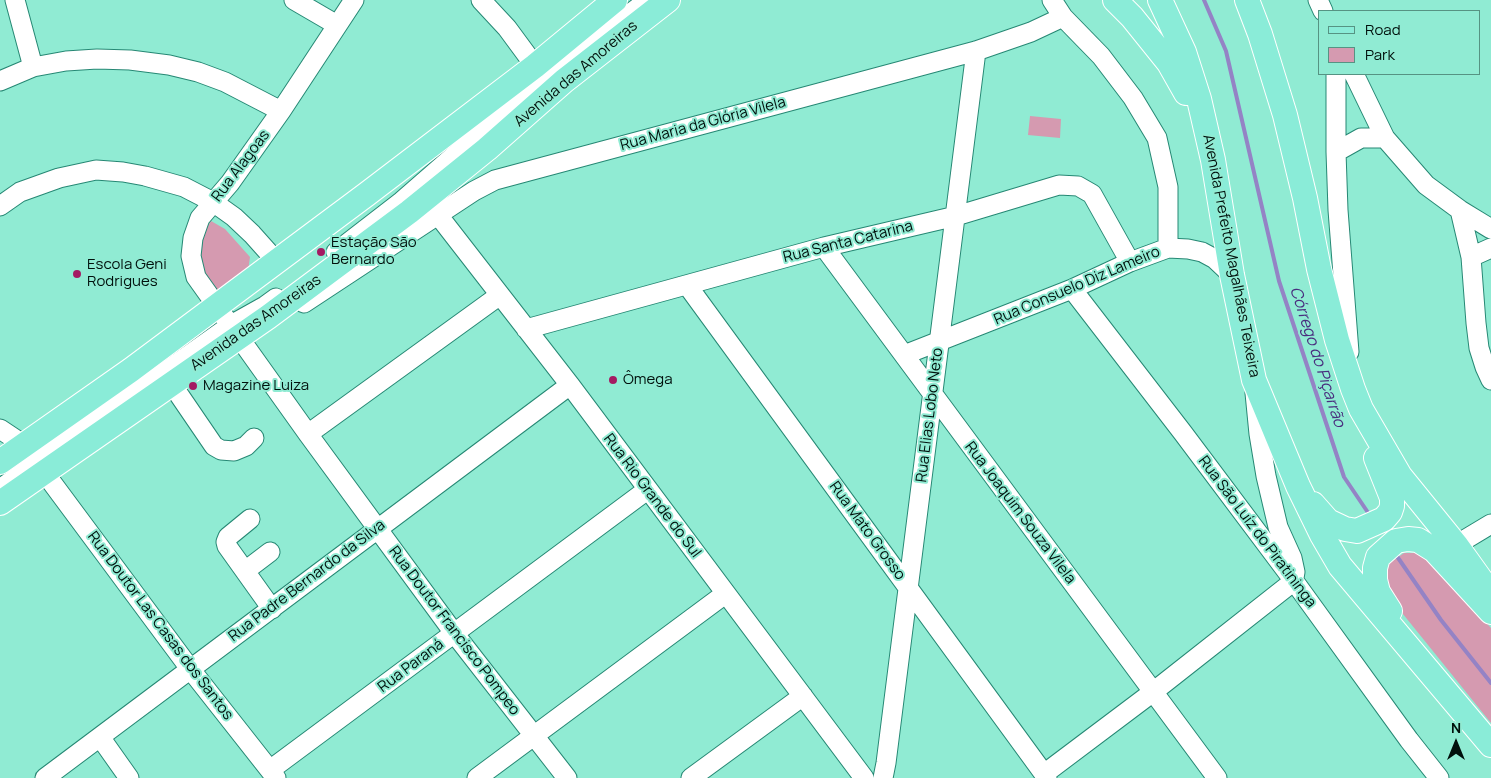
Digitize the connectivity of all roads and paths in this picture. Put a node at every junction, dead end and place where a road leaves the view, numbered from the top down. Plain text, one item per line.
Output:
1 (15, 0) edge
2 (294, 0) edge
3 (354, 0) edge
4 (481, 0) edge
5 (615, 0) edge
6 (636, 0) edge
7 (648, 0) edge
8 (668, 0) edge
9 (1052, 0) edge
10 (1115, 0) edge
11 (1160, 0) edge
12 (1247, 0) edge
13 (1063, 17) junction
14 (337, 25) junction
15 (976, 51) junction
16 (535, 66) junction
17 (33, 67) junction
18 (1336, 75) edge
19 (1354, 75) edge
20 (0, 81) edge
21 (281, 111) junction
22 (1385, 138) junction
23 (1208, 141) junction
24 (1336, 152) junction
25 (213, 202) junction
26 (0, 206) edge
27 (1460, 210) junction
28 (438, 215) junction
29 (956, 216) junction
30 (1491, 229) edge
31 (824, 247) junction
32 (1168, 248) junction
33 (1491, 248) edge
34 (1471, 257) junction
35 (276, 262) junction
36 (1130, 262) junction
37 (1232, 275) junction
38 (687, 285) junction
39 (1072, 289) junction
40 (500, 295) junction
41 (268, 317) junction
42 (228, 321) junction
43 (526, 329) junction
44 (939, 342) junction
45 (904, 355) junction
46 (1489, 372) edge
47 (1254, 380) junction
48 (171, 383) junction
49 (570, 385) junction
50 (932, 395) junction
51 (1357, 399) junction
52 (0, 429) edge
53 (308, 434) junction
54 (254, 438) dead end
55 (35, 458) junction
56 (0, 462) edge
57 (0, 476) edge
58 (1298, 486) junction
59 (0, 489) edge
60 (647, 490) junction
61 (0, 503) edge
62 (250, 520) dead end
63 (1491, 524) edge
64 (377, 528) junction
65 (1456, 545) junction
66 (270, 552) dead end
67 (245, 571) junction
68 (1294, 581) junction
69 (909, 587) junction
70 (725, 594) junction
71 (1491, 594) edge
72 (272, 608) junction
73 (1491, 612) edge
74 (454, 633) junction
75 (191, 670) junction
76 (1432, 677) junction
77 (1153, 692) junction
78 (803, 696) junction
79 (534, 736) junction
80 (100, 737) junction
81 (1491, 745) edge
82 (273, 774) edge
83 (1046, 776) edge
84 (45, 778) edge
85 (129, 778) edge
86 (477, 778) edge
87 (567, 778) edge
88 (691, 778) edge
89 (864, 778) edge
90 (883, 778) edge
91 (1217, 778) edge
92 (1439, 778) edge

1 - 17 street
2 - 14 street
3 - 14 street, Rua Alagoas
4 - 16 street
5 - 16 main road, Avenida das Amoreiras
6 - 42 street
7 - 42 street
8 - 41 main road, Avenida das Amoreiras
9 - 13 street, Rua Consuelo Diz Lameiro
10 - 23 main road
11 - 23 main road, Avenida Prefeito Magalhães Teixeira
12 - 51 main road
13 - 15 street
13 - 32 street, Rua Consuelo Diz Lameiro
14 - 21 street, Rua Alagoas
15 - 28 street, Rua Maria da Glória Vilela
15 - 29 street, Rua Elias Lobo Neto
16 - 35 main road, Avenida das Amoreiras
17 - 20 street
17 - 21 street
18 - 24 street
19 - 22 street
21 - 25 street, Rua Alagoas
22 - 24 street
22 - 27 street
23 - 37 main road, Avenida Prefeito Magalhães Teixeira
24 - 51 street
25 - 26 street
25 - 35 street
25 - 42 street, Rua Alagoas
27 - 30 street
27 - 34 street
28 - 40 street, Rua Rio Grande do Sul
28 - 41 street, Rua Maria da Glória Vilela
29 - 31 street, Rua Santa Catarina
29 - 36 street, Rua Santa Catarina
29 - 44 street, Rua Elias Lobo Neto
31 - 38 street, Rua Santa Catarina
31 - 45 street, Rua Joaquim Souza Vilela
32 - 36 street, Rua Consuelo Diz Lameiro
32 - 37 street
33 - 34 street
34 - 46 street
35 - 42 main road, Avenida das Amoreiras
36 - 39 street, Rua Consuelo Diz Lameiro
37 - 47 main road, Avenida Prefeito Magalhães Teixeira
38 - 43 street, Rua Santa Catarina
38 - 69 street, Rua Mato Grosso
39 - 44 street, Rua Consuelo Diz Lameiro
39 - 68 street, Rua São Luíz do Piratininga
40 - 43 street, Rua Rio Grande do Sul
40 - 53 street
41 - 42 main road, Avenida das Amoreiras
42 - 48 main road, Avenida das Amoreiras
42 - 53 street, Rua Doutor Francisco Pompeo
42 - 55 main road, Avenida das Amoreiras
43 - 49 street, Rua Rio Grande do Sul
44 - 45 street, Rua Consuelo Diz Lameiro
44 - 50 street, Rua Elias Lobo Neto
45 - 50 street, Rua Joaquim Souza Vilela
47 - 58 main road, Avenida Prefeito Magalhães Teixeira
47 - 68 street
48 - 54 street
48 - 55 main road, Avenida das Amoreiras
49 - 60 street, Rua Rio Grande do Sul
49 - 64 street, Rua Padre Bernardo da Silva
50 - 69 street, Rua Elias Lobo Neto
50 - 77 street, Rua Joaquim Souza Vilela
51 - 58 main road
51 - 65 main road
52 - 55 street
53 - 64 street, Rua Doutor Francisco Pompeo
55 - 56 main road, Avenida das Amoreiras
55 - 57 street
55 - 59 street
55 - 61 main road, Avenida das Amoreiras
55 - 75 street, Rua Doutor Las Casas dos Santos
58 - 76 main road, Avenida Prefeito Magalhães Teixeira
60 - 70 street, Rua Rio Grande do Sul
60 - 74 street, Rua Paraná
62 - 67 street
63 - 65 street
64 - 72 street, Rua Padre Bernardo da Silva
64 - 74 street, Rua Doutor Francisco Pompeo
65 - 71 main road
66 - 67 street
67 - 72 street
68 - 77 street
68 - 92 street, Rua São Luíz do Piratininga
69 - 83 street, Rua Mato Grosso
69 - 90 street, Rua Elias Lobo Neto
70 - 78 street, Rua Rio Grande do Sul
70 - 79 street
72 - 75 street, Rua Padre Bernardo da Silva
73 - 76 main road
74 - 79 street, Rua Doutor Francisco Pompeo
74 - 82 street, Rua Paraná
75 - 80 street, Rua Padre Bernardo da Silva
75 - 82 street, Rua Doutor Las Casas dos Santos
76 - 81 main road, Avenida Prefeito Magalhães Teixeira
77 - 83 street
77 - 91 street, Rua Joaquim Souza Vilela
78 - 88 street
78 - 89 street, Rua Rio Grande do Sul
79 - 86 street
79 - 87 street, Rua Doutor Francisco Pompeo
80 - 84 street, Rua Padre Bernardo da Silva
80 - 85 street

